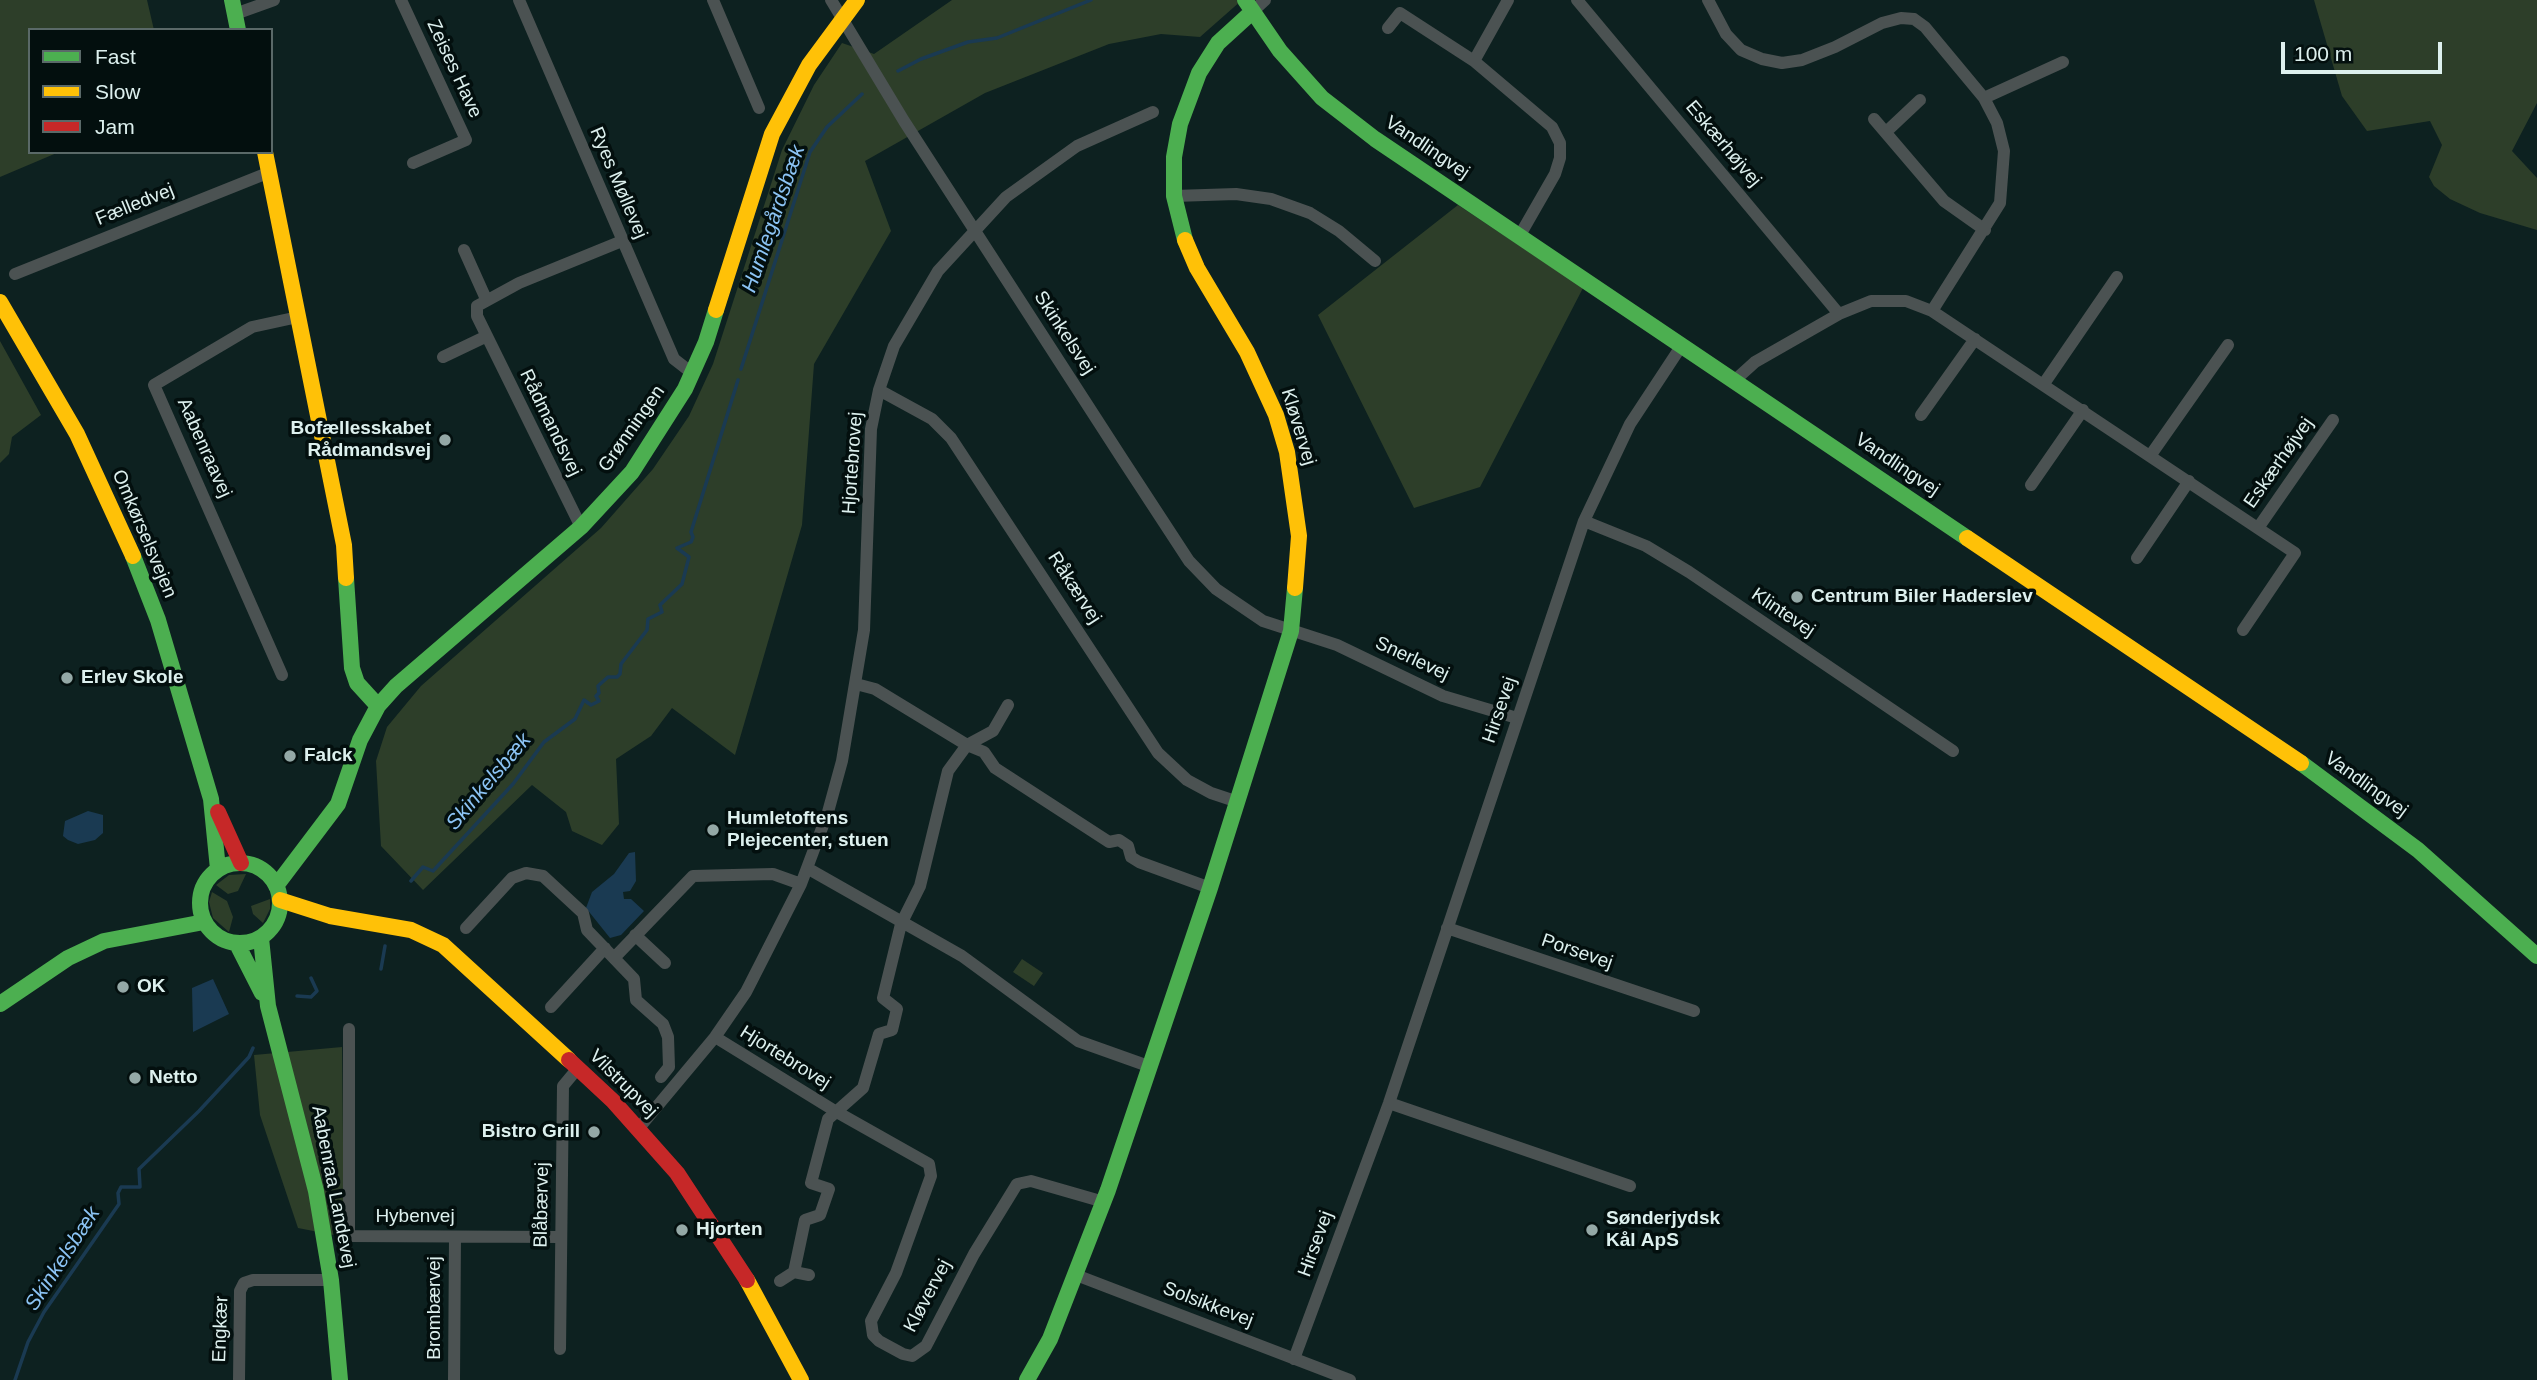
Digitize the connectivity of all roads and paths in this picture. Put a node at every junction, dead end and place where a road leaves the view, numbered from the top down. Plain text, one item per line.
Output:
1 (274, 0) edge
2 (401, 0) edge
3 (519, 0) edge
4 (713, 0) edge
5 (831, 0) edge
6 (857, 0) edge
7 (1265, 0) edge
8 (1508, 0) edge
9 (1577, 0) edge
10 (1708, 0) edge
11 (1248, 6) edge
12 (235, 14) edge
13 (841, 19) junction
14 (1388, 28) dead end
15 (1474, 61) junction
16 (2063, 62) dead end
17 (1984, 98) junction
18 (1920, 100) dead end
19 (759, 108) dead end
20 (1153, 112) dead end
21 (1874, 119) dead end
22 (1885, 132) junction
23 (266, 154) edge
24 (414, 163) dead end
25 (270, 172) junction
26 (1174, 196) junction
27 (1985, 230) junction
28 (975, 231) junction
29 (1520, 235) junction
30 (622, 240) junction
31 (464, 250) dead end
32 (1376, 261) dead end
33 (15, 274) dead end
34 (2117, 277) dead end
35 (486, 299) junction
36 (0, 302) edge
37 (1932, 311) junction
38 (1839, 314) junction
39 (298, 317) junction
40 (486, 336) junction
41 (1975, 339) junction
42 (1682, 345) junction
43 (2228, 345) dead end
44 (443, 357) dead end
45 (692, 373) junction
46 (1734, 381) junction
47 (2043, 385) junction
48 (879, 390) junction
49 (2083, 410) junction
50 (1921, 415) dead end
51 (2333, 420) dead end
52 (2150, 456) junction
53 (2189, 481) junction
54 (2031, 485) dead end
55 (1584, 521) junction
56 (581, 527) junction
57 (2258, 528) junction
58 (2137, 558) dead end
59 (2244, 630) dead end
60 (1291, 631) junction
61 (282, 675) dead end
62 (856, 684) junction
63 (1008, 705) dead end
64 (378, 706) junction
65 (1517, 718) junction
66 (967, 746) junction
67 (1953, 751) dead end
68 (211, 799) junction
69 (1238, 802) junction
70 (310, 842) junction
71 (242, 863) junction
72 (807, 868) junction
73 (218, 869) junction
74 (264, 872) junction
75 (801, 884) junction
76 (1210, 888) junction
77 (278, 893) junction
78 (199, 905) junction
79 (330, 916) junction
80 (277, 919) junction
81 (204, 922) junction
82 (901, 924) junction
83 (466, 928) dead end
84 (1447, 928) junction
85 (131, 934) junction
86 (635, 935) junction
87 (261, 938) junction
88 (237, 944) junction
89 (609, 953) junction
90 (2537, 956) edge
91 (665, 963) dead end
92 (0, 1004) edge
93 (268, 1006) junction
94 (551, 1007) dead end
95 (1695, 1011) dead end
96 (349, 1029) dead end
97 (715, 1037) junction
98 (1151, 1067) junction
99 (578, 1068) junction
100 (661, 1077) dead end
101 (1389, 1103) junction
102 (835, 1111) junction
103 (639, 1128) junction
104 (1630, 1186) dead end
105 (1104, 1202) junction
106 (455, 1237) junction
107 (561, 1237) junction
108 (794, 1272) junction
109 (809, 1275) dead end
110 (1076, 1275) junction
111 (331, 1280) junction
112 (780, 1281) dead end
113 (560, 1349) dead end
114 (1294, 1359) junction
115 (1323, 1375) edge
116 (239, 1380) edge
117 (340, 1380) edge
118 (454, 1380) edge
119 (801, 1380) edge
120 (1027, 1380) edge
121 (1350, 1380) edge

1 - 12 street
2 - 24 street, Zeises Have
3 - 30 street, Ryes Møllevej
4 - 19 street
5 - 13 street, Skinkelsvej
6 - 13 street, Grønningen
7 - 11 street
8 - 15 street
9 - 38 street, Eskærhøjvej
10 - 17 street
11 - 26 street, Kløvervej
11 - 29 street, Vandlingvej
13 - 28 street, Skinkelsvej
13 - 45 street, Grønningen
14 - 15 street
15 - 29 street
16 - 17 street
17 - 27 street
18 - 22 street
20 - 28 street, Hjortebrovej
21 - 22 street
22 - 27 street
23 - 25 street
25 - 33 street, Fælledvej
25 - 39 street
26 - 32 street
26 - 60 street, Kløvervej
27 - 37 street
28 - 48 street, Hjortebrovej
28 - 60 street, Skinkelsvej
29 - 42 street, Vandlingvej
30 - 35 street
30 - 45 street, Ryes Møllevej
31 - 35 street
34 - 47 street
35 - 40 street, Rådmandsvej
36 - 68 street, Omkørselsvejen
37 - 38 street, Eskærhøjvej
37 - 41 street, Eskærhøjvej
38 - 46 street, Eskærhøjvej
39 - 61 street, Aabenraavej
39 - 64 street
40 - 44 street
40 - 56 street, Rådmandsvej
41 - 47 street, Eskærhøjvej
41 - 50 street
42 - 46 street, Vandlingvej
42 - 55 street, Hirsevej
43 - 52 street
45 - 56 street, Grønningen
46 - 90 street, Vandlingvej
47 - 49 street, Eskærhøjvej
48 - 62 street, Hjortebrovej
48 - 69 street, Råkærvej
49 - 52 street, Eskærhøjvej
49 - 54 street
51 - 57 street, Eskærhøjvej
52 - 53 street, Eskærhøjvej
53 - 57 street, Eskærhøjvej
53 - 58 street
55 - 65 street, Hirsevej
55 - 67 street, Klintevej
56 - 64 street, Grønningen
57 - 59 street, Eskærhøjvej
60 - 65 street, Snerlevej
60 - 69 street, Kløvervej
62 - 66 street
62 - 72 street, Hjortebrovej
63 - 66 street, Hjortebrovej
64 - 70 street, Grønningen
65 - 84 street, Hirsevej
66 - 76 street
66 - 82 street, Hjortebrovej
68 - 71 street, Omkørselsvejen
68 - 73 street, Omkørselsvejen
69 - 76 street, Kløvervej
70 - 74 street, Grønningen
70 - 77 street, Grønningen
71 - 73 street
71 - 74 street
72 - 75 street, Hjortebrovej
72 - 82 street
73 - 78 street
74 - 77 street
75 - 86 street
75 - 97 street, Hjortebrovej
76 - 98 street, Kløvervej
77 - 79 street, Vilstrupvej
77 - 80 street
78 - 81 street
78 - 85 street
79 - 80 street, Vilstrupvej
79 - 99 street, Vilstrupvej
80 - 87 street
81 - 85 street
81 - 88 street
82 - 98 street
82 - 102 street, Hjortebrovej
83 - 89 street
84 - 95 street, Porsevej
84 - 101 street, Hirsevej
85 - 92 street
86 - 89 street
86 - 91 street
87 - 88 street
87 - 93 street, Aabenraa Landevej
88 - 93 street, Aabenraa Landevej
89 - 94 street
89 - 100 street
93 - 111 street, Aabenraa Landevej
96 - 106 street, Hybenvej
97 - 102 street, Hjortebrovej
97 - 103 street, Hjortebrovej
98 - 105 street, Kløvervej
99 - 103 street, Vilstrupvej
99 - 107 street, Blåbærvej
101 - 104 street
101 - 114 street, Hirsevej
102 - 105 street, Kløvervej
102 - 108 street, Hjortebrovej
103 - 119 street, Vilstrupvej
105 - 110 street, Kløvervej
106 - 107 street, Hybenvej
106 - 118 street, Brombærvej
107 - 113 street, Blåbærvej
108 - 109 street
108 - 112 street
110 - 114 street, Solsikkevej
110 - 120 street, Kløvervej
111 - 116 street, Engkær
111 - 117 street, Aabenraa Landevej
114 - 115 street, Solsikkevej
115 - 121 street, Solsikkevej

